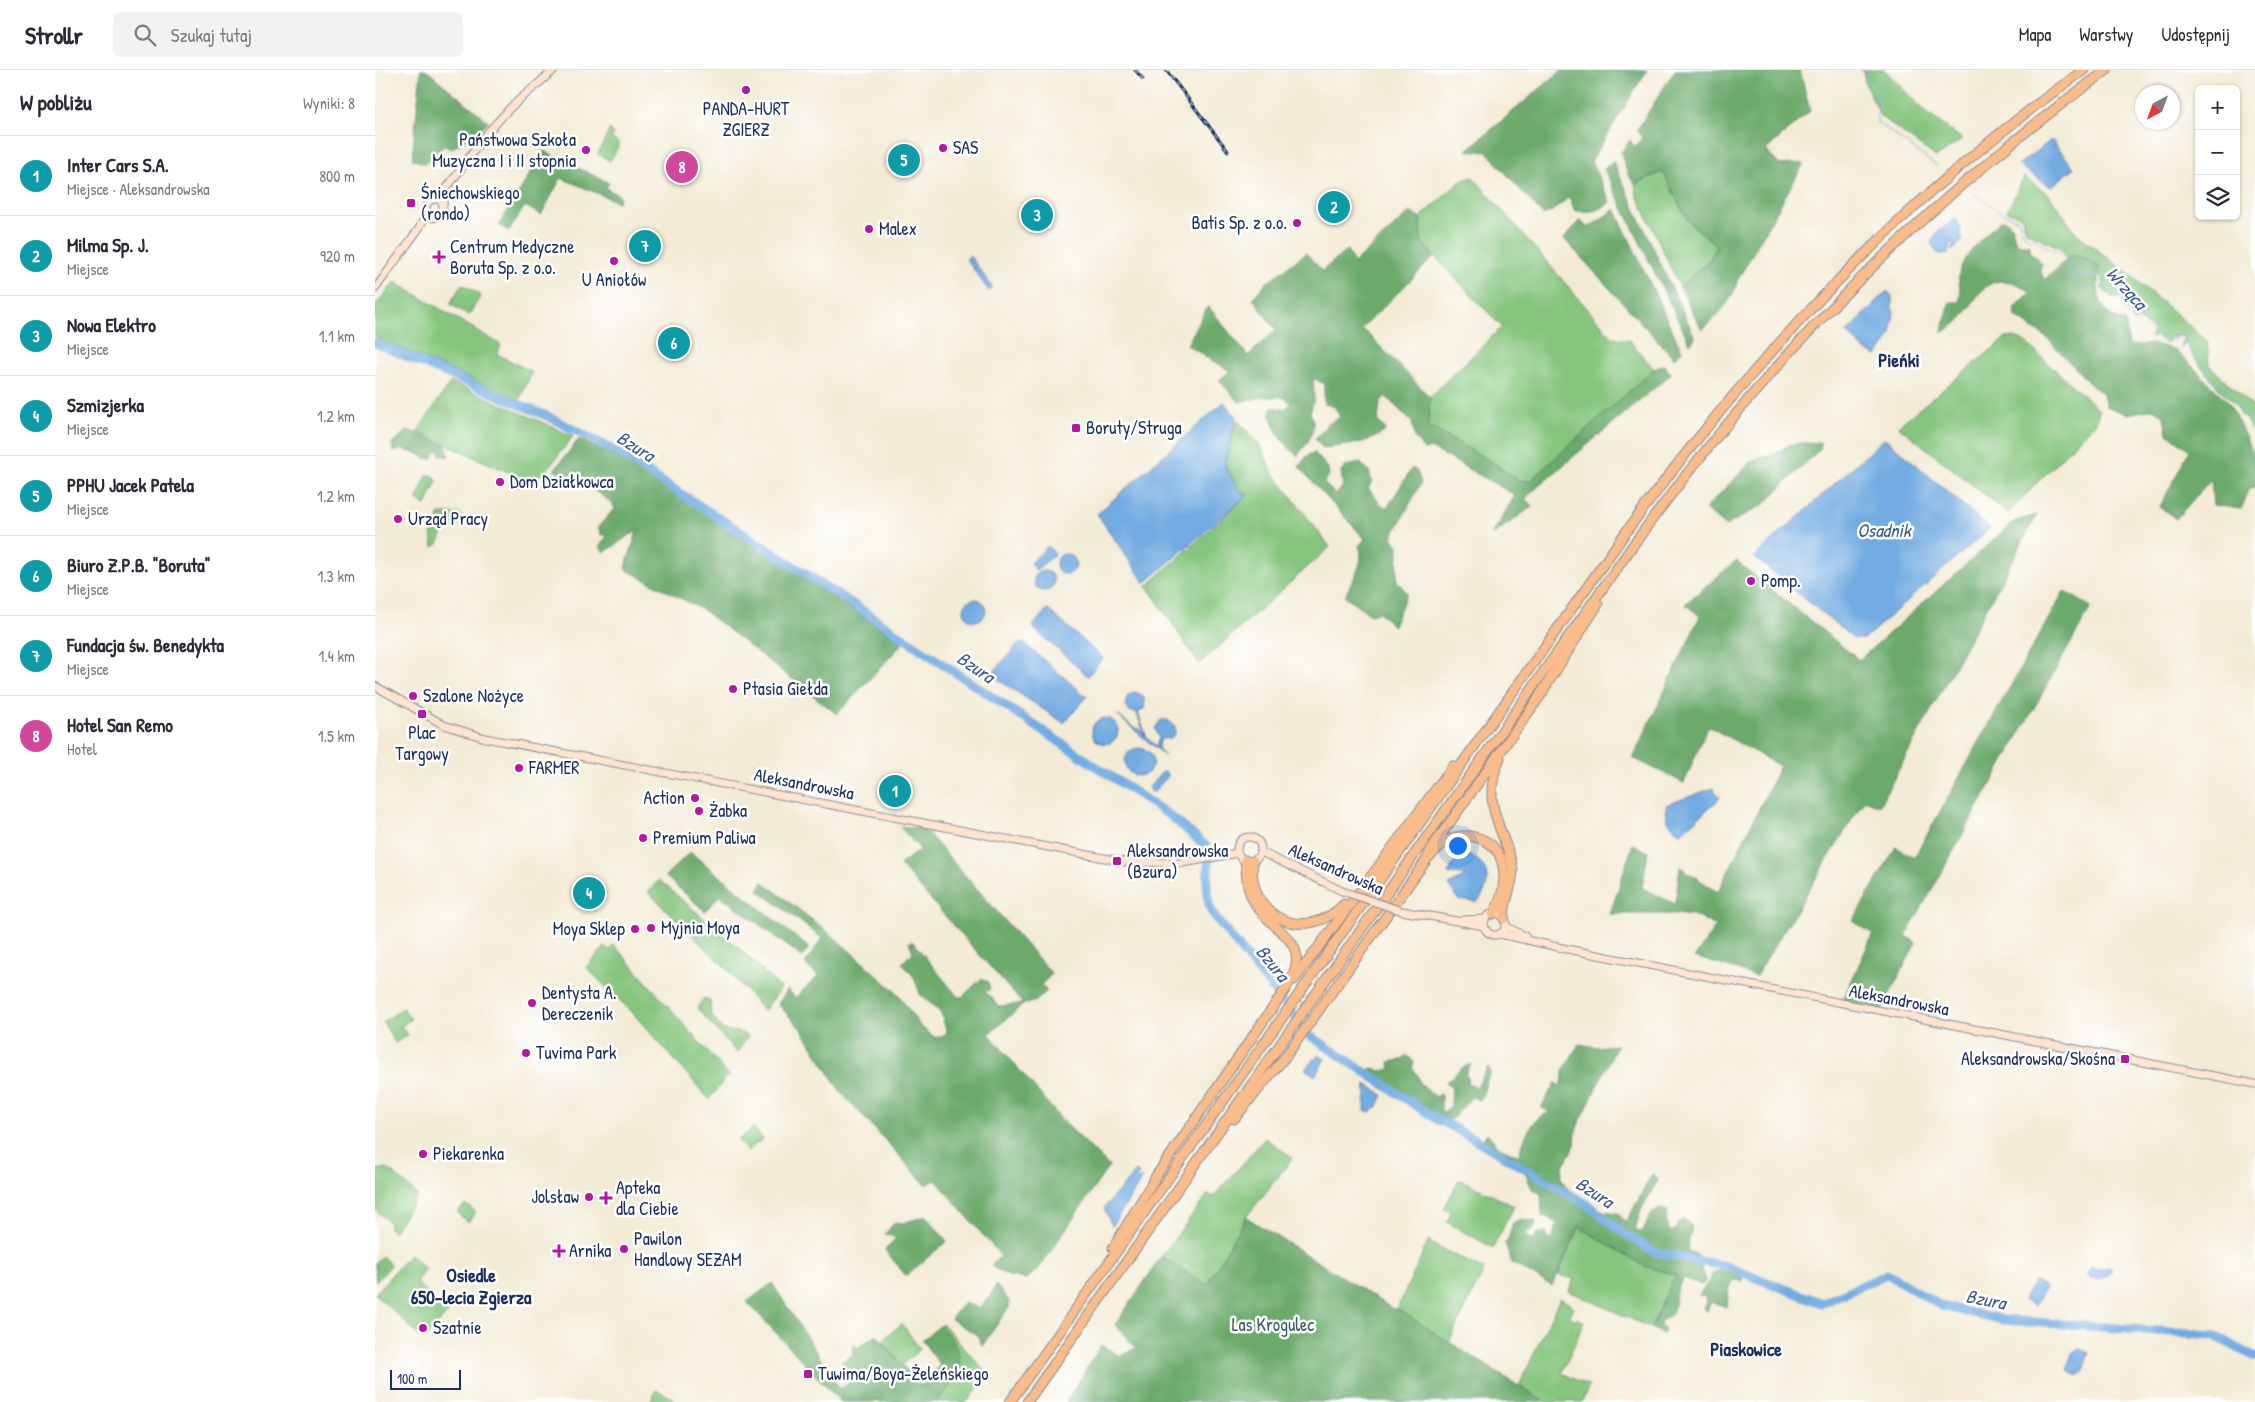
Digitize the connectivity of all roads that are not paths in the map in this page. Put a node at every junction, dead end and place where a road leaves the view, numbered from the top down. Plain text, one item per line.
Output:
1 (554, 70) edge
2 (2084, 70) edge
3 (2107, 70) edge
4 (446, 189) junction
5 (432, 199) junction
6 (443, 203) junction
7 (427, 213) junction
8 (433, 218) junction
9 (420, 227) junction
10 (375, 289) edge
11 (1634, 544) junction
12 (375, 686) edge
13 (1543, 692) junction
14 (1494, 718) junction
15 (1261, 852) junction
16 (1238, 853) junction
17 (1427, 859) junction
18 (1249, 861) junction
19 (1364, 884) junction
20 (1493, 914) junction
21 (1484, 923) junction
22 (1505, 923) junction
23 (1500, 934) junction
24 (1537, 942) junction
25 (1285, 990) junction
26 (2255, 1084) edge
27 (1245, 1100) junction
28 (1089, 1291) junction
29 (1010, 1402) edge
30 (1027, 1402) edge

1 - 4 main road
2 - 14 highway
3 - 11 highway
4 - 5 main road
4 - 6 main road
5 - 6 main road
5 - 7 main road
6 - 8 main road
7 - 8 main road
7 - 9 main road
8 - 9 main road
9 - 10 main road
11 - 13 highway
11 - 27 highway
12 - 16 main road, Aleksandrowska
13 - 17 highway
13 - 22 highway
14 - 19 highway
14 - 28 highway
15 - 16 main road, Aleksandrowska
15 - 18 main road, Aleksandrowska
15 - 21 main road, Aleksandrowska, bridge
16 - 18 main road
17 - 20 highway
17 - 27 highway
18 - 19 highway
18 - 25 highway
19 - 25 highway
20 - 21 main road
20 - 22 main road
21 - 23 main road
22 - 23 main road
22 - 24 main road, Aleksandrowska
23 - 24 main road, Aleksandrowska
24 - 26 main road, Aleksandrowska
25 - 28 highway
27 - 30 highway
28 - 29 highway

